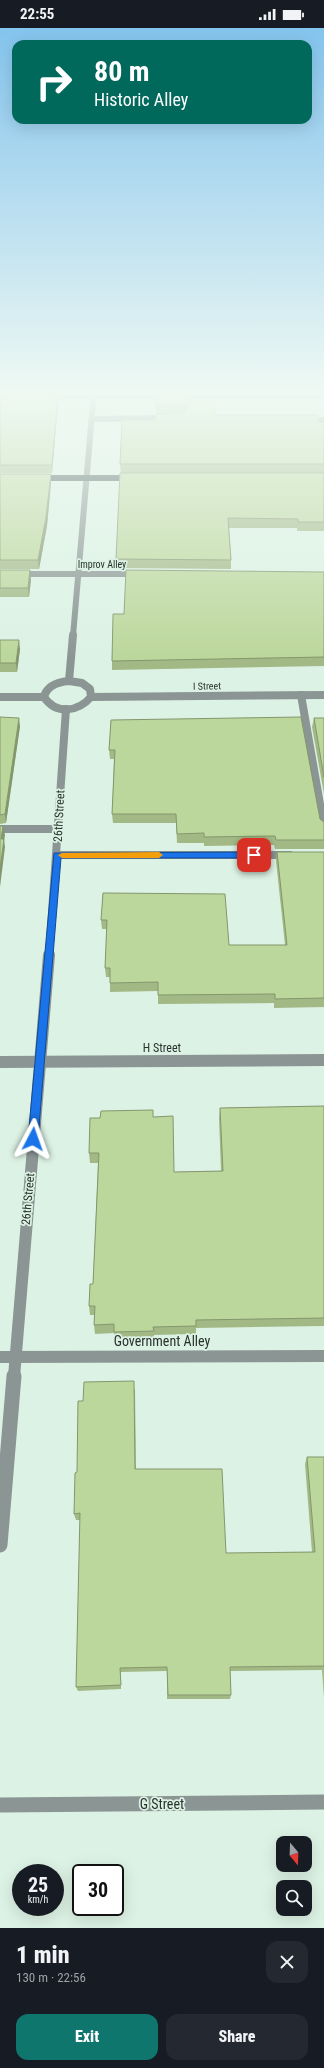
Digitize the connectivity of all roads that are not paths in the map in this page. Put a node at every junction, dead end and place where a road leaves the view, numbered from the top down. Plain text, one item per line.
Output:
1 (85, 480) edge
2 (0, 574) edge
3 (77, 574) junction
4 (143, 574) edge
5 (69, 681) junction
6 (301, 695) junction
7 (324, 695) edge
8 (0, 697) edge
9 (44, 697) junction
10 (91, 697) junction
11 (66, 709) junction
12 (324, 827) edge
13 (0, 829) edge
14 (58, 829) junction
15 (57, 855) junction
16 (301, 855) edge
17 (324, 1060) edge
18 (0, 1062) edge
19 (39, 1062) junction
20 (324, 1356) edge
21 (0, 1357) edge
22 (16, 1357) junction
23 (0, 1545) edge
24 (324, 1802) edge
25 (0, 1805) edge

1 - 3 street
2 - 3 street, Improv Alley
3 - 4 street, Improv Alley
3 - 5 street
5 - 9 street
5 - 10 street
6 - 7 street, I Street
6 - 10 street, I Street
6 - 12 street
8 - 9 street
9 - 11 street
10 - 11 street
11 - 14 street, 26th Street
13 - 14 street
14 - 15 street, 26th Street
15 - 16 street
15 - 19 street, 26th Street
17 - 19 street, H Street
18 - 19 street, H Street
19 - 22 street, 26th Street
20 - 22 street, Government Alley
21 - 22 street, Government Alley
22 - 23 street, 26th Street
24 - 25 street, G Street

